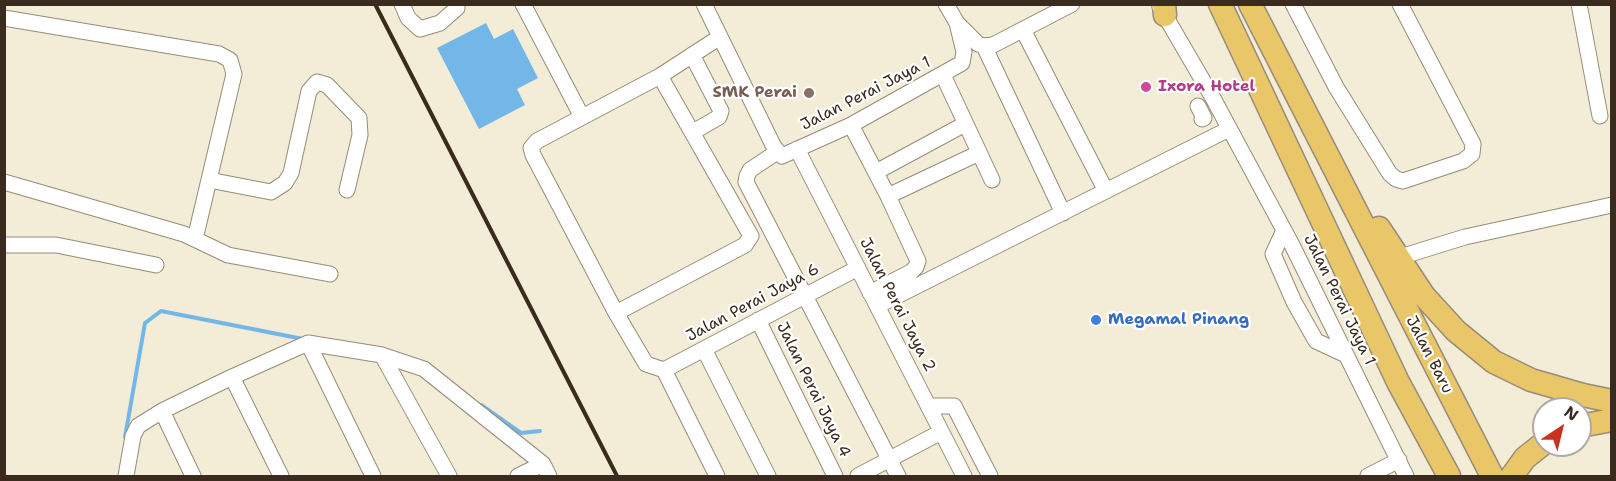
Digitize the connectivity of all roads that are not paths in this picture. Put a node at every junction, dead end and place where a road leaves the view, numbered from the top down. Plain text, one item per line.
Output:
1 (402, 4) edge
2 (457, 4) edge
3 (523, 4) edge
4 (704, 4) edge
5 (1072, 4) edge
6 (1220, 4) edge
7 (1250, 4) edge
8 (1293, 4) edge
9 (1400, 4) edge
10 (1583, 5) edge
11 (1163, 8) edge
12 (953, 11) edge
13 (4, 18) edge
14 (1023, 30) junction
15 (720, 37) junction
16 (984, 46) junction
17 (692, 55) junction
18 (1281, 68) junction
19 (943, 75) junction
20 (660, 76) junction
21 (1600, 116) dead end
22 (582, 117) junction
23 (965, 124) junction
24 (851, 125) junction
25 (1229, 129) junction
26 (693, 132) junction
27 (797, 149) junction
28 (777, 152) junction
29 (979, 153) junction
30 (876, 171) junction
31 (209, 180) junction
32 (992, 180) dead end
33 (4, 182) edge
34 (347, 190) dead end
35 (1106, 191) junction
36 (888, 196) junction
37 (1611, 205) edge
38 (1063, 213) junction
39 (1284, 230) junction
40 (195, 239) junction
41 (4, 245) edge
42 (1397, 258) junction
43 (156, 265) dead end
44 (858, 268) junction
45 (330, 274) dead end
46 (805, 296) junction
47 (874, 300) junction
48 (616, 314) junction
49 (758, 320) junction
50 (308, 344) junction
51 (704, 349) junction
52 (382, 355) junction
53 (1346, 355) junction
54 (664, 370) junction
55 (232, 376) junction
56 (1398, 382) junction
57 (1611, 400) edge
58 (928, 406) junction
59 (162, 411) junction
60 (1611, 420) edge
61 (1592, 424) edge
62 (941, 432) junction
63 (1532, 452) edge
64 (890, 460) junction
65 (1399, 460) junction
66 (546, 470) edge
67 (126, 477) edge
68 (192, 477) edge
69 (281, 477) edge
70 (373, 477) edge
71 (449, 477) edge
72 (518, 477) edge
73 (717, 477) edge
74 (768, 477) edge
75 (836, 477) edge
76 (858, 477) edge
77 (898, 477) edge
78 (964, 477) edge
79 (990, 477) edge
80 (1368, 477) edge
81 (1406, 477) edge
82 (1437, 477) edge
83 (1449, 477) edge
84 (1492, 477) edge
85 (1512, 477) edge

1 - 2 street
3 - 22 street
4 - 15 street
5 - 14 street
6 - 56 highway
7 - 18 highway
8 - 9 street
10 - 21 street
11 - 25 street, Jalan Perai Jaya 1
12 - 16 street, Jalan Perai Jaya 1
12 - 19 street, Jalan Perai Jaya 1
13 - 31 street
14 - 16 street
14 - 35 street
15 - 17 street
15 - 28 street
16 - 38 street
17 - 20 street
17 - 26 street
18 - 42 highway
18 - 84 highway, Jalan Baru
19 - 23 street
19 - 24 street, Jalan Perai Jaya 1
20 - 22 street
20 - 26 street
22 - 48 street
23 - 29 street
23 - 30 street
24 - 27 street, Jalan Perai Jaya 1
24 - 30 street
25 - 35 street
25 - 39 street, Jalan Perai Jaya 1
26 - 48 street
27 - 28 street, Jalan Perai Jaya 1
27 - 44 street, Jalan Perai Jaya 2
28 - 46 street
29 - 32 street
29 - 36 street
30 - 36 street
31 - 34 street
31 - 40 street
33 - 40 street
35 - 38 street
36 - 47 street
37 - 42 street
38 - 47 street
39 - 53 street, Jalan Perai Jaya 1
39 - 53 street
40 - 45 street
41 - 43 street
42 - 57 highway
44 - 46 street, Jalan Perai Jaya 6
44 - 47 street, Jalan Perai Jaya 2
46 - 49 street, Jalan Perai Jaya 6
46 - 64 street
47 - 58 street, Jalan Perai Jaya 2
48 - 54 street
49 - 51 street, Jalan Perai Jaya 6
49 - 75 street, Jalan Perai Jaya 4
50 - 52 street
50 - 55 street
50 - 70 street
51 - 54 street, Jalan Perai Jaya 6
51 - 74 street
52 - 66 street
52 - 71 street
53 - 65 street, Jalan Perai Jaya 1
54 - 73 street
55 - 59 street
55 - 69 street
56 - 82 highway
56 - 83 highway
58 - 62 street, Jalan Perai Jaya 2
58 - 79 street
59 - 67 street
59 - 68 street
60 - 61 highway
62 - 64 street
62 - 78 street, Jalan Perai Jaya 2
63 - 85 highway
64 - 76 street
64 - 77 street
65 - 80 street
65 - 81 street, Jalan Perai Jaya 1
66 - 72 street

